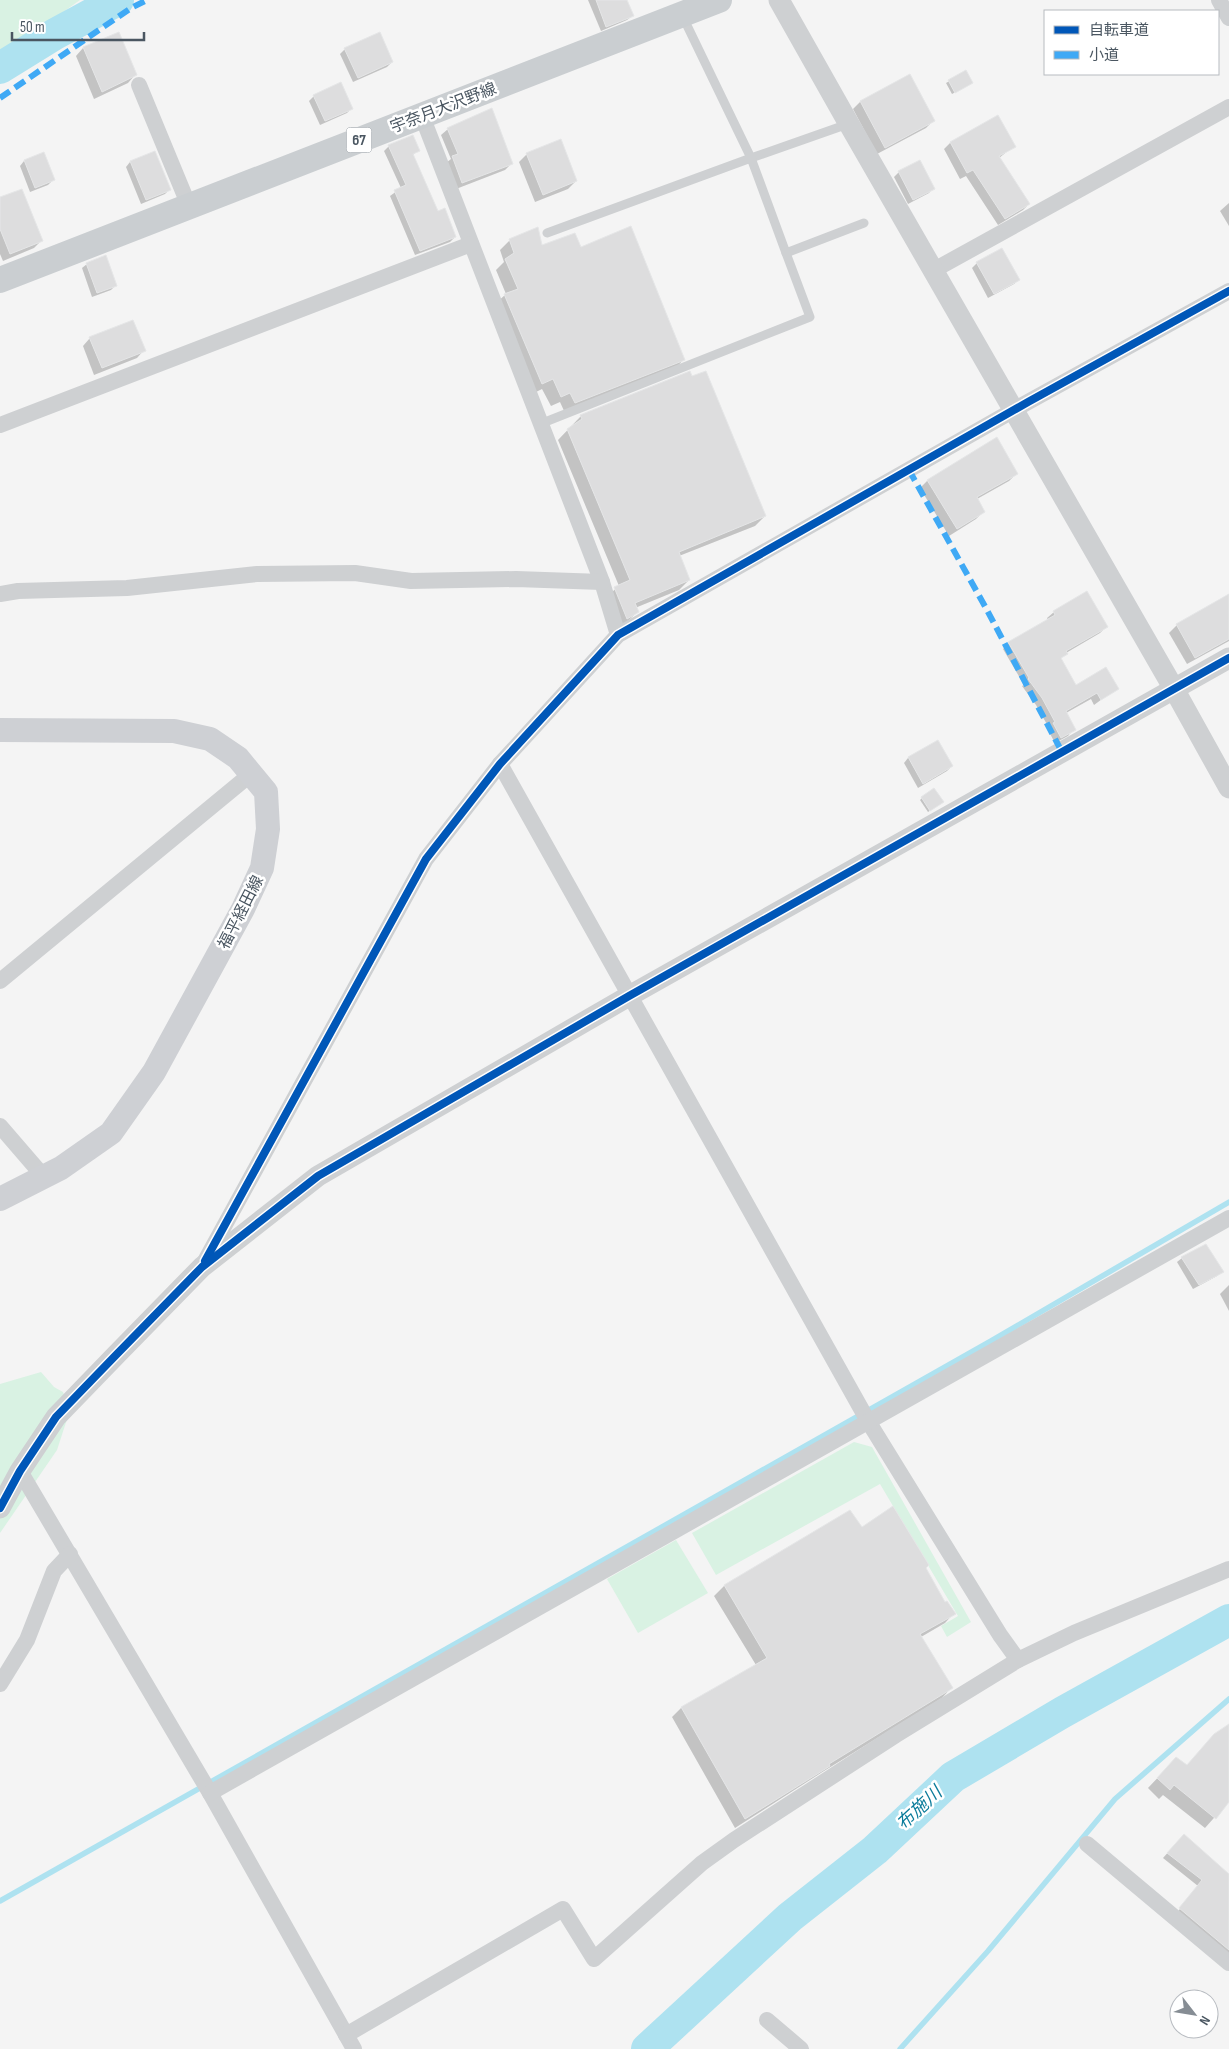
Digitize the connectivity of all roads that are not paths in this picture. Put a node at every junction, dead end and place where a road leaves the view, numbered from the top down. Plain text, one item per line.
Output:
1 (719, 0) edge
2 (779, 0) edge
3 (1219, 0) edge
4 (682, 14) junction
5 (1229, 18) edge
6 (139, 85) dead end
7 (1229, 108) edge
8 (422, 116) junction
9 (848, 124) junction
10 (751, 158) junction
11 (189, 206) junction
12 (864, 223) dead end
13 (547, 233) dead end
14 (471, 244) junction
15 (786, 253) junction
16 (934, 270) junction
17 (0, 280) edge
18 (1229, 291) edge
19 (1014, 411) junction
20 (540, 424) junction
21 (0, 425) edge
22 (602, 582) junction
23 (0, 594) edge
24 (618, 635) junction
25 (1229, 658) edge
26 (1174, 689) junction
27 (0, 730) edge
28 (500, 764) junction
29 (251, 774) junction
30 (1229, 788) edge
31 (0, 980) edge
32 (629, 996) junction
33 (0, 1126) edge
34 (44, 1177) junction
35 (0, 1198) edge
36 (1229, 1218) edge
37 (202, 1267) junction
38 (868, 1421) junction
39 (20, 1471) junction
40 (0, 1508) edge
41 (70, 1554) junction
42 (1229, 1569) edge
43 (1018, 1660) junction
44 (0, 1684) edge
45 (210, 1792) junction
46 (1086, 1844) dead end
47 (1229, 1963) edge
48 (767, 2020) dead end
49 (350, 2042) edge
50 (802, 2049) edge

1 - 4 main road, 宇奈月大沢野線 / 67
2 - 9 street
3 - 5 street
4 - 8 main road, 宇奈月大沢野線 / 67
4 - 10 lane
6 - 11 street
7 - 16 street
8 - 11 main road, 宇奈月大沢野線 / 67
8 - 14 street
9 - 10 lane
9 - 16 street
10 - 13 lane
10 - 15 lane
11 - 17 main road, 宇奈月大沢野線 / 67
12 - 15 lane
14 - 20 street
14 - 21 street
15 - 20 lane
16 - 19 street
18 - 19 street
19 - 24 street
19 - 26 street
20 - 22 street
22 - 23 street
22 - 24 street
24 - 28 street
25 - 26 street
26 - 30 street
26 - 32 street
27 - 29 main road, 福平経田線
28 - 32 street
28 - 37 street
29 - 31 street
29 - 34 main road, 福平経田線
32 - 37 street
32 - 38 street
33 - 34 street
34 - 35 main road, 福平経田線
36 - 38 street
37 - 39 street
38 - 43 street
38 - 45 street
39 - 40 street
39 - 41 street
41 - 44 street
41 - 45 street
42 - 43 street
43 - 49 street
45 - 49 street
46 - 47 street
48 - 50 street

